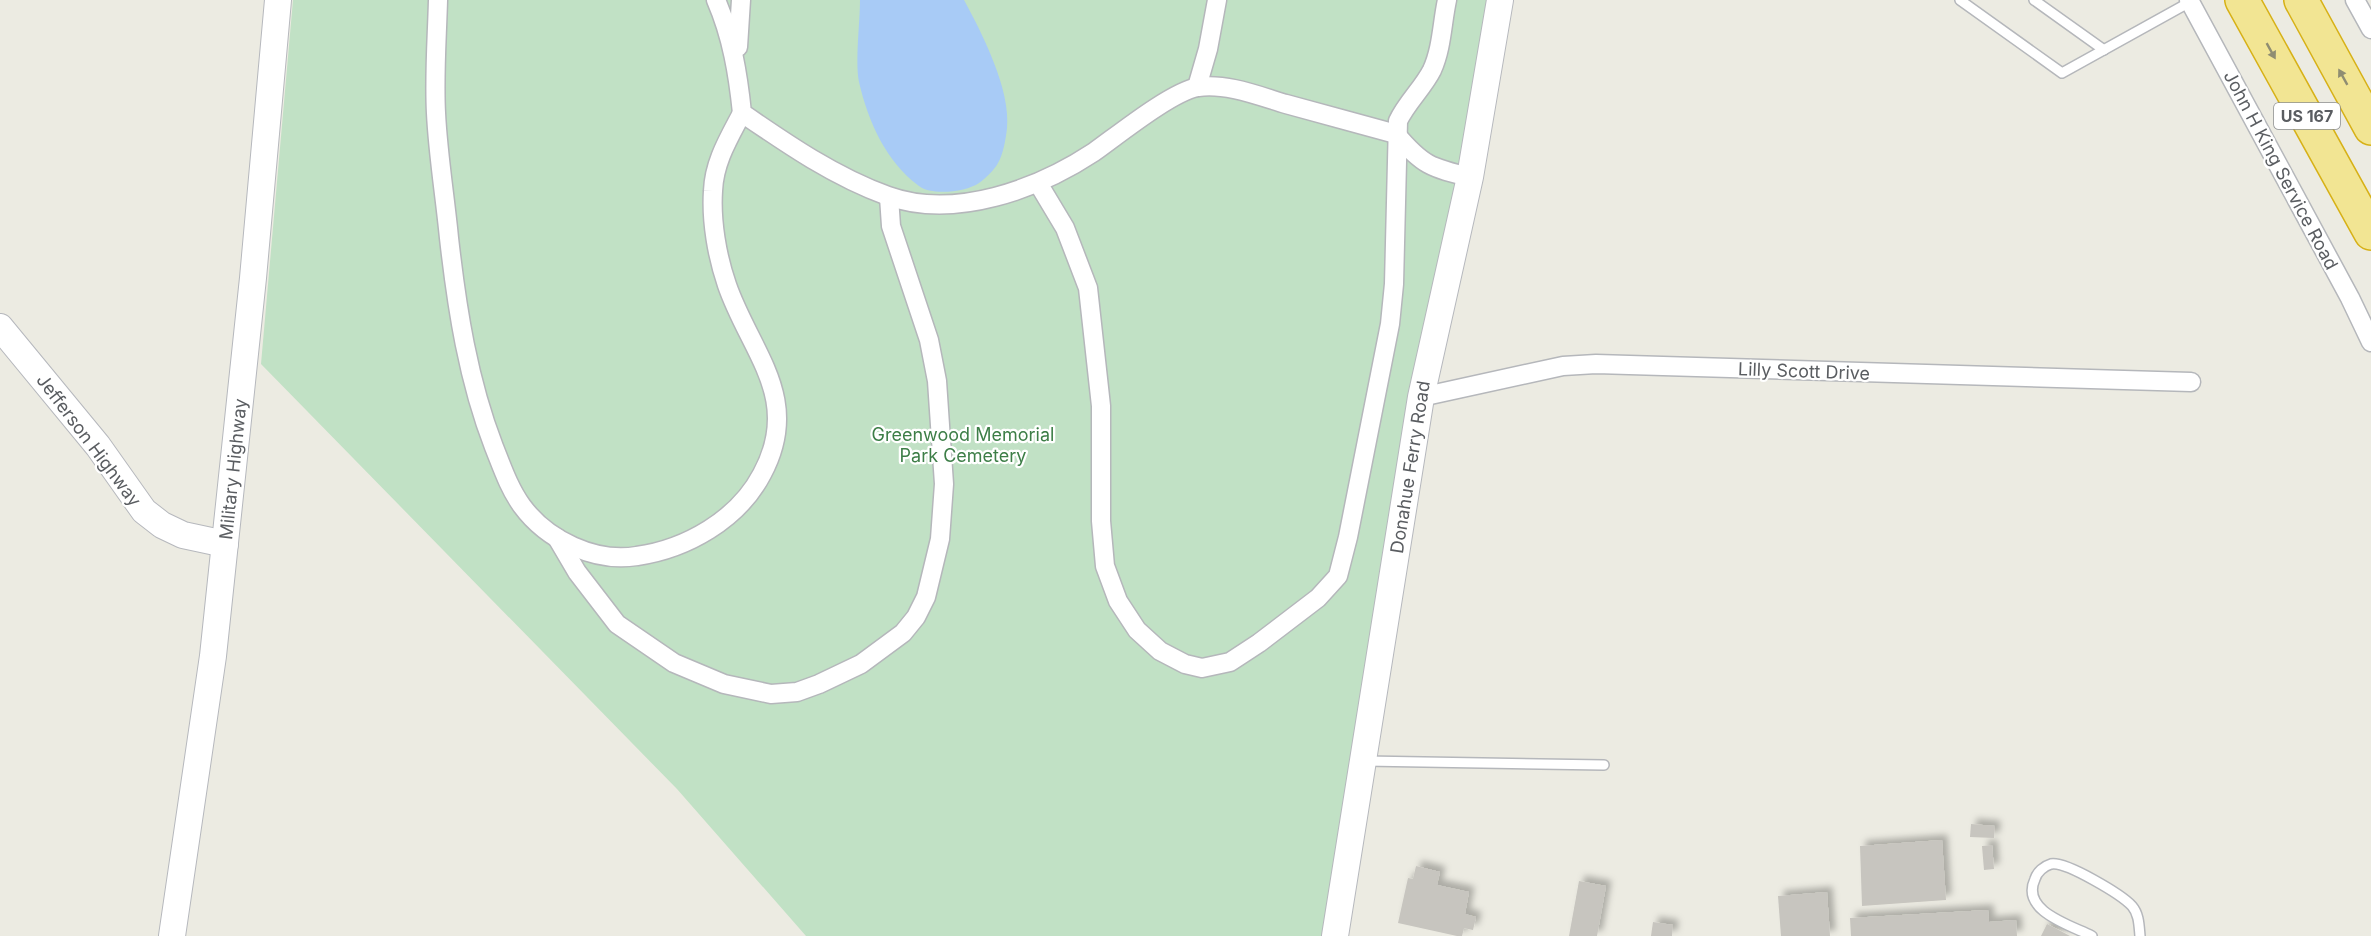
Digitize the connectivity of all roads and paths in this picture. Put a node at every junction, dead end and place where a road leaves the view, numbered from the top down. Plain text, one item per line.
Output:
1 (278, 0) edge
2 (438, 0) edge
3 (716, 0) edge
4 (741, 0) edge
5 (1217, 0) edge
6 (1447, 0) edge
7 (1500, 0) edge
8 (1960, 0) edge
9 (2034, 0) edge
10 (2242, 0) edge
11 (2301, 0) edge
12 (2355, 0) edge
13 (2189, 1) edge
14 (2371, 29) edge
15 (2104, 50) junction
16 (738, 73) junction
17 (1197, 87) junction
18 (742, 113) junction
19 (2370, 127) edge
20 (1396, 134) junction
21 (2327, 153) junction
22 (1470, 177) junction
23 (1038, 183) junction
24 (889, 196) junction
25 (2371, 233) edge
26 (2371, 254) edge
27 (0, 327) edge
28 (2371, 342) edge
29 (2192, 382) dead end
30 (1421, 397) junction
31 (557, 538) junction
32 (225, 544) junction
33 (1363, 761) junction
34 (1604, 765) dead end
35 (172, 936) edge
36 (1335, 936) edge
37 (2092, 936) edge
38 (2140, 936) edge

1 - 32 main road, Military Highway
2 - 31 street
3 - 16 street
4 - 16 street
5 - 17 street
6 - 20 street
7 - 22 main road, Donahue Ferry Road
8 - 15 lane
9 - 15 lane
10 -> 21 highway, US 167
19 -> 11 highway, US 167
12 - 14 street
13 - 15 lane
13 - 28 street, John H King Service Road
16 - 18 street
17 - 20 street
17 - 23 street
18 - 24 street
18 - 31 street
20 - 22 street
20 - 23 street
21 - 25 highway, US 167
21 - 26 highway
22 - 30 main road, Donahue Ferry Road
23 - 24 street
24 - 31 street
27 - 32 main road, Jefferson Highway
29 - 30 street, Lilly Scott Drive
30 - 33 main road, Donahue Ferry Road
32 - 35 main road, Military Highway
33 - 34 lane
33 - 36 main road, Donahue Ferry Road
37 - 38 lane

